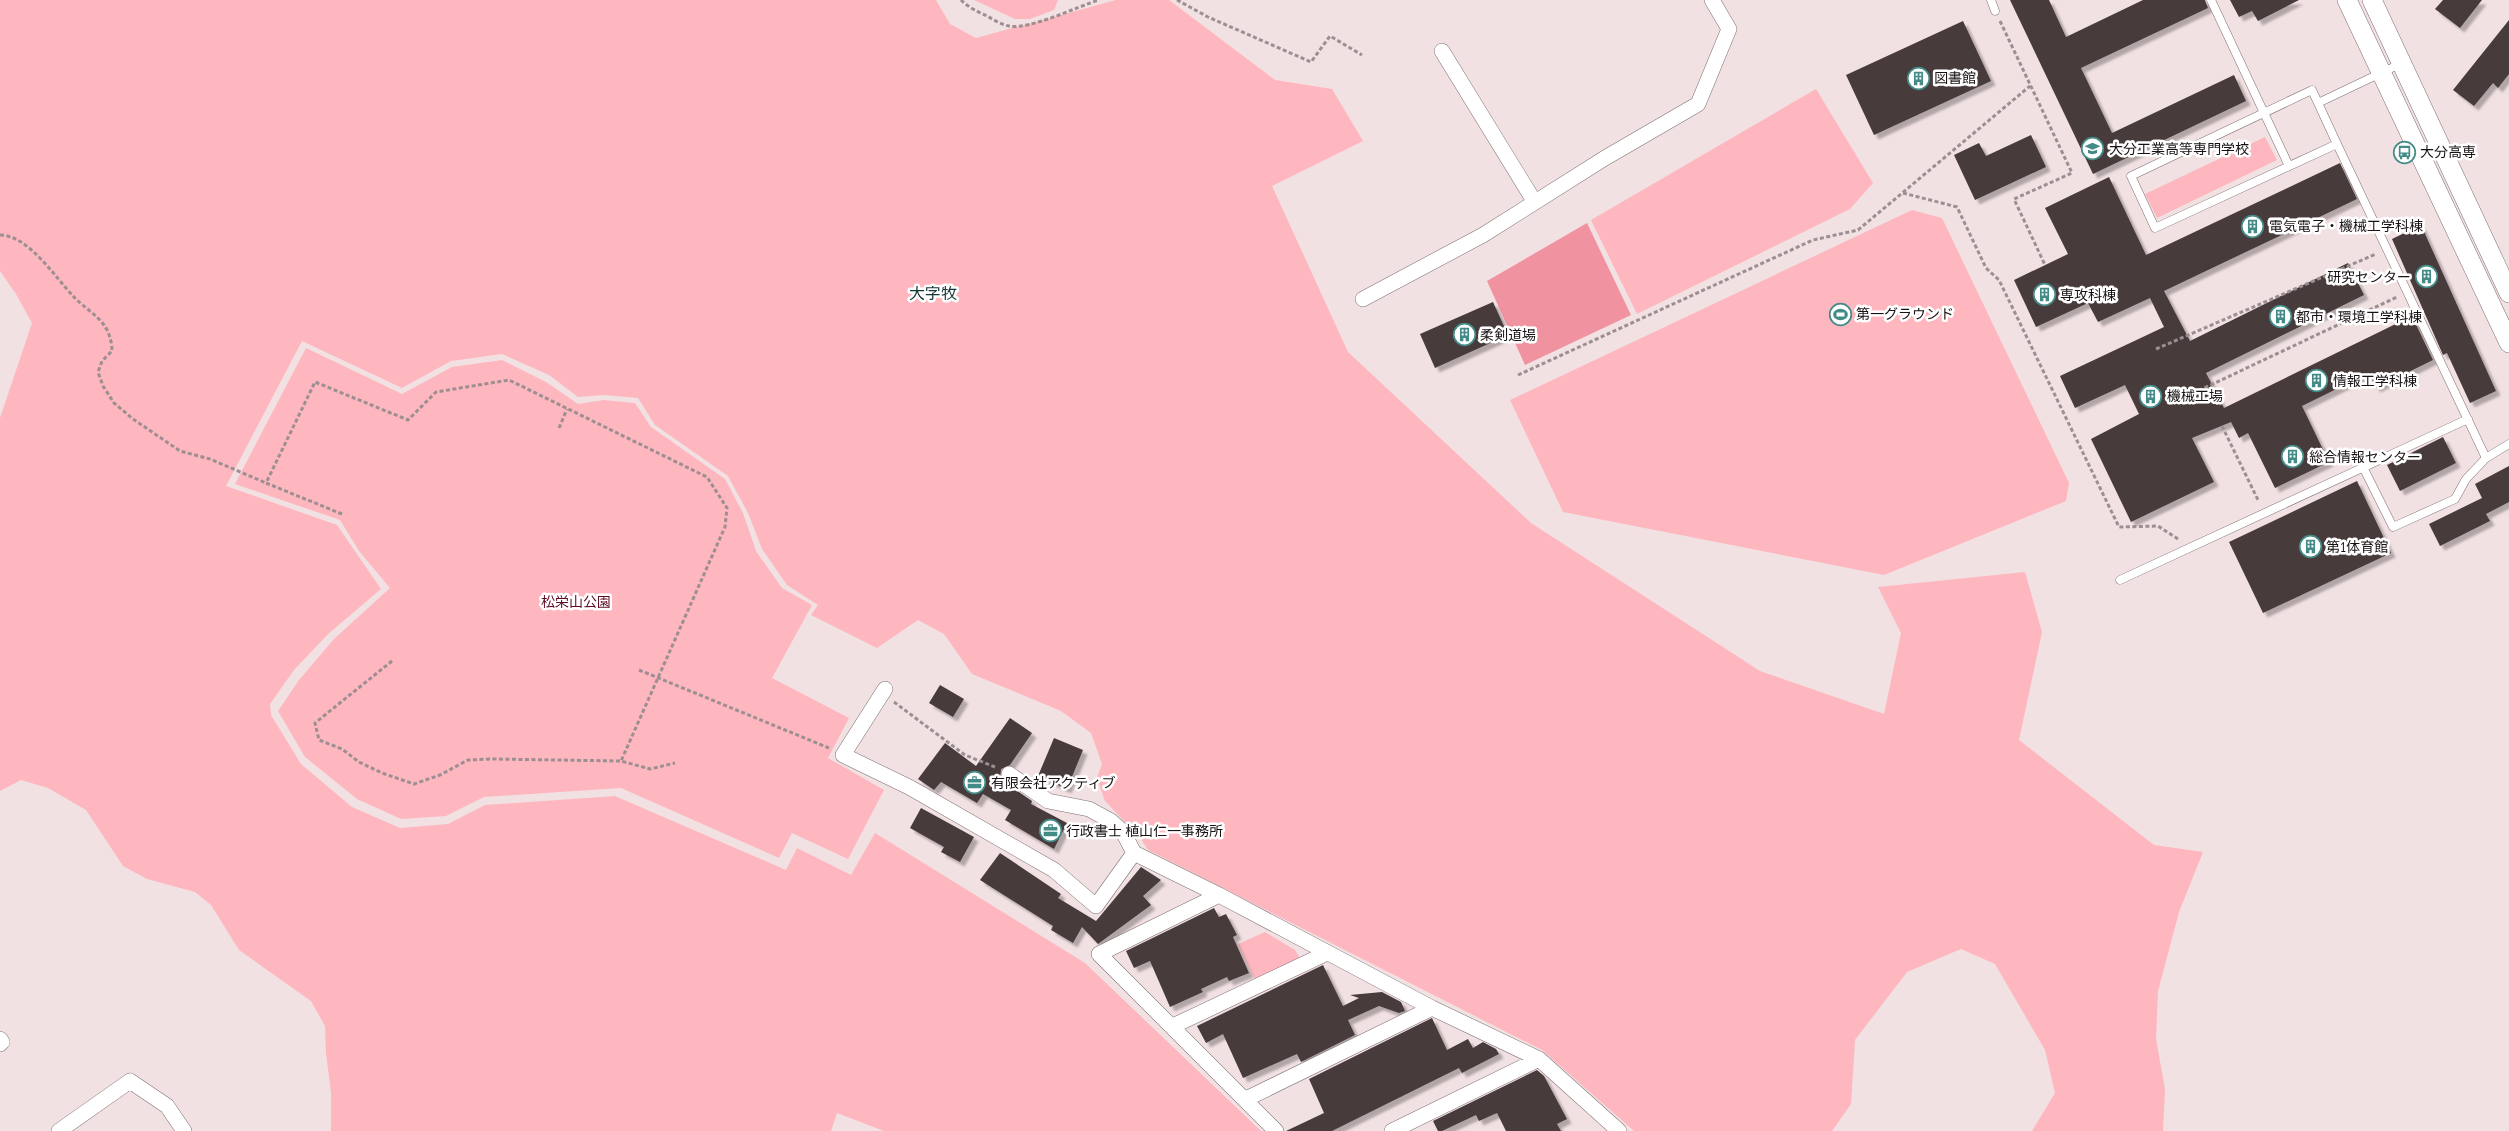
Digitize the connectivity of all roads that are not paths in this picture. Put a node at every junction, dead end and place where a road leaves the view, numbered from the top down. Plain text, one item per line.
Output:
1 (1712, 0) edge
2 (1991, 0) edge
3 (2211, 0) edge
4 (2347, 0) edge
5 (2372, 0) edge
6 (1995, 11) road end
7 (1442, 51) dead end
8 (2402, 63) junction
9 (2381, 73) junction
10 (2318, 103) junction
11 (2264, 113) junction
12 (2337, 144) junction
13 (2289, 166) junction
14 (1534, 201) junction
15 (2509, 293) edge
16 (1363, 299) dead end
17 (2509, 343) edge
18 (2468, 419) junction
19 (2509, 444) edge
20 (2486, 458) junction
21 (2363, 467) junction
22 (2120, 580) dead end
23 (884, 692) road end
24 (1009, 774) road end
25 (1134, 852) junction
26 (1219, 895) junction
27 (1327, 953) junction
28 (1432, 1008) junction
29 (1173, 1026) junction
30 (0, 1039) edge
31 (0, 1044) edge
32 (1539, 1059) junction
33 (1246, 1099) junction
34 (58, 1131) edge
35 (184, 1131) edge
36 (1276, 1131) edge
37 (1392, 1131) edge
38 (1619, 1131) edge

1 - 14 street
2 - 6 lane
3 - 11 lane
4 - 9 street
5 - 8 street
7 - 14 street
8 - 9 lane
8 - 15 street
9 - 10 lane
9 - 17 street
10 - 11 lane
10 - 12 lane
11 - 13 lane
11 - 13 lane
12 - 13 lane
12 - 18 lane
14 - 16 street
18 - 20 lane
18 - 21 lane
19 - 20 lane
20 - 21 lane
21 - 22 lane
23 - 25 street
24 - 25 street
25 - 26 street
26 - 27 street
26 - 29 street
27 - 28 street
27 - 29 street
28 - 32 street
28 - 33 street
29 - 33 street
30 - 31 street
32 - 37 street
32 - 38 street
33 - 36 street
34 - 35 street

